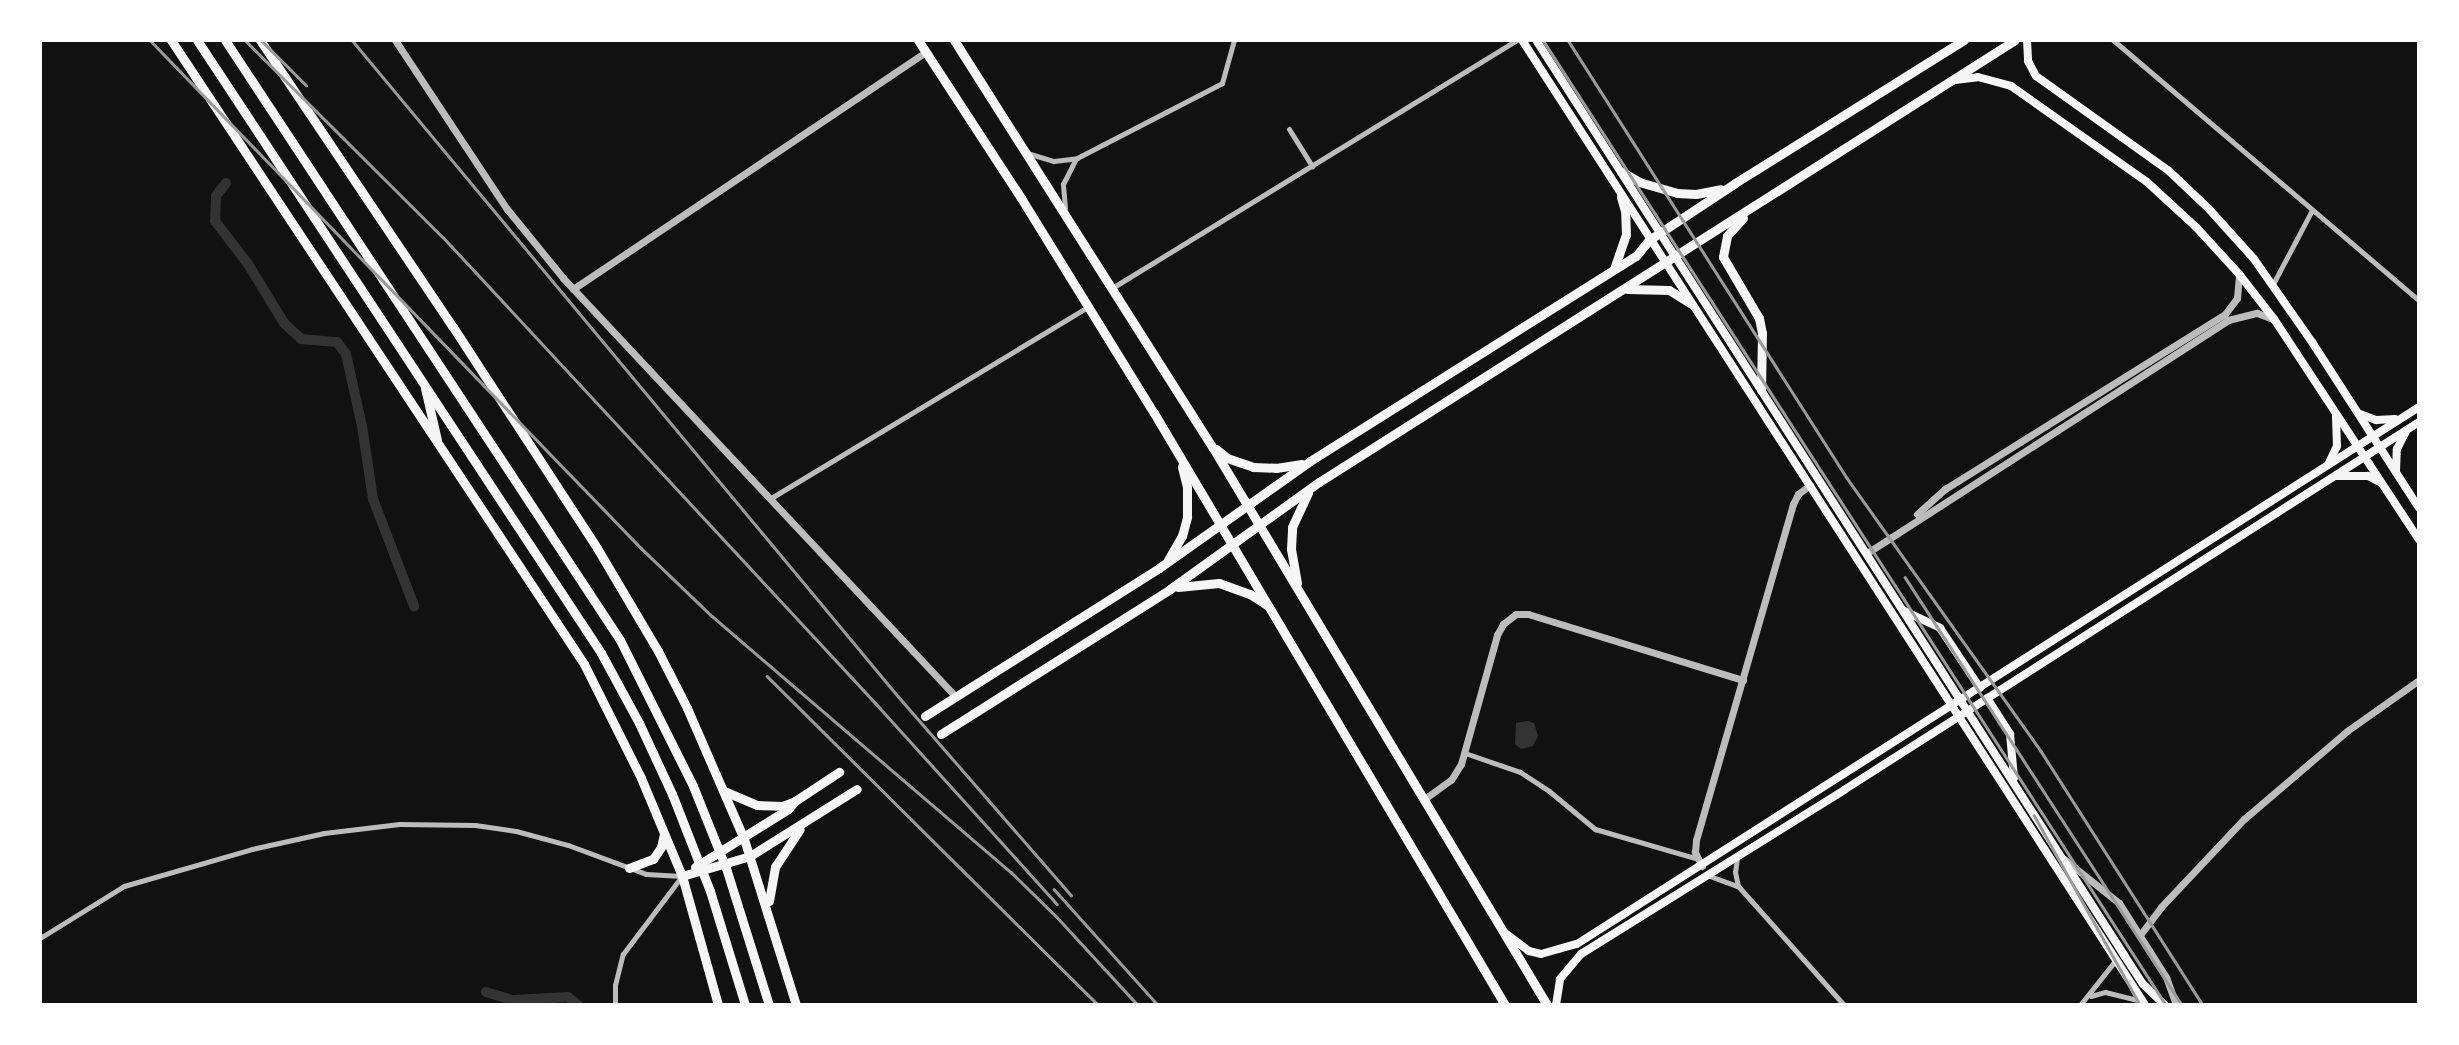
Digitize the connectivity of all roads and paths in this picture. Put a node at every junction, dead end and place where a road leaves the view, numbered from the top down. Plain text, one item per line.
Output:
1 (171, 40) edge
2 (197, 40) edge
3 (225, 40) edge
4 (260, 40) edge
5 (395, 40) edge
6 (918, 40) edge
7 (954, 40) edge
8 (1234, 40) edge
9 (1520, 40) edge
10 (1536, 40) edge
11 (1964, 40) edge
12 (2015, 40) edge
13 (2027, 40) edge
14 (2113, 40) edge
15 (926, 52) junction
16 (1955, 80) junction
17 (1289, 130) dead end
18 (1027, 153) junction
19 (1077, 158) junction
20 (1312, 166) junction
21 (1622, 172) junction
22 (1735, 183) junction
23 (1621, 197) junction
24 (1756, 205) junction
25 (2311, 212) junction
26 (1068, 218) junction
27 (1661, 232) junction
28 (1650, 240) junction
29 (1676, 256) junction
30 (1665, 263) junction
31 (1614, 270) junction
32 (2239, 274) junction
33 (2273, 284) junction
34 (1112, 288) junction
35 (573, 289) junction
36 (1622, 290) junction
37 (2419, 300) edge
38 (1691, 304) junction
39 (1089, 306) junction
40 (2274, 319) junction
41 (424, 383) junction
42 (1761, 390) junction
43 (2419, 407) edge
44 (2355, 408) junction
45 (2334, 409) junction
46 (2401, 418) junction
47 (2419, 422) edge
48 (2408, 429) junction
49 (2373, 436) junction
50 (437, 440) junction
51 (1210, 443) junction
52 (2358, 445) junction
53 (2379, 447) junction
54 (1177, 452) junction
55 (2365, 456) junction
56 (1310, 461) junction
57 (2326, 466) junction
58 (2397, 474) junction
59 (2333, 476) junction
60 (1319, 482) junction
61 (2383, 484) junction
62 (1810, 485) junction
63 (771, 498) junction
64 (1247, 505) junction
65 (2419, 508) edge
66 (1258, 524) junction
67 (1222, 525) junction
68 (1903, 527) junction
69 (2419, 540) edge
70 (1233, 544) junction
71 (1867, 553) junction
72 (1160, 568) junction
73 (1170, 589) junction
74 (1301, 595) junction
75 (1274, 612) junction
76 (1906, 614) junction
77 (1899, 622) junction
78 (1743, 680) junction
79 (2419, 680) edge
80 (1980, 688) junction
81 (955, 696) junction
82 (1987, 698) junction
83 (1962, 699) junction
84 (1953, 705) junction
85 (1969, 710) junction
86 (1960, 715) junction
87 (925, 716) dead end
88 (941, 734) dead end
89 (1465, 753) junction
90 (839, 772) dead end
91 (2014, 781) junction
92 (857, 789) dead end
93 (722, 790) junction
94 (1423, 800) junction
95 (795, 801) junction
96 (802, 826) junction
97 (664, 832) junction
98 (744, 839) junction
99 (750, 856) junction
100 (1738, 857) junction
101 (2063, 858) junction
102 (1700, 862) junction
103 (629, 868) junction
104 (1707, 875) junction
105 (682, 876) junction
106 (1738, 886) junction
107 (769, 913) junction
108 (1500, 928) junction
109 (2140, 935) junction
110 (40, 939) edge
111 (2115, 961) junction
112 (2088, 997) junction
113 (2143, 1003) edge
114 (615, 1005) edge
115 (718, 1005) edge
116 (745, 1005) edge
117 (769, 1005) edge
118 (796, 1005) edge
119 (1505, 1005) edge
120 (1547, 1005) edge
121 (1556, 1005) edge
122 (1843, 1005) edge
123 (2080, 1005) edge
124 (2165, 1005) edge
125 (2176, 1005) edge

1 - 50 main road
2 - 41 main road
3 - 117 main road
4 - 93 main road
5 - 35 street
6 - 15 main road
7 - 18 main road
8 - 19 street
9 - 20 street
9 - 23 main road
10 - 21 main road
11 - 22 main road
12 - 16 main road
13 - 33 main road
14 - 25 street
15 - 35 street
15 - 39 main road
16 - 24 main road
16 - 32 main road
17 - 20 street
18 - 19 street
18 - 26 main road
19 - 26 street
20 - 34 street
21 - 22 main road
21 - 27 main road
22 - 27 main road
23 - 28 main road
23 - 31 main road
24 - 29 main road
24 - 42 main road
25 - 33 street
25 - 37 street
26 - 34 main road
27 - 28 main road
27 - 29 main road
28 - 30 main road
28 - 31 main road
29 - 30 main road
29 - 42 main road
30 - 36 main road
30 - 38 main road
31 - 56 main road
32 - 40 main road
32 - 68 street
33 - 44 main road
34 - 51 main road
35 - 63 street
36 - 38 main road
36 - 60 main road
38 - 62 main road
39 - 54 main road
39 - 63 street
40 - 45 main road
40 - 68 street
41 - 50 main road
41 - 116 main road
42 - 71 main road
43 - 46 main road
44 - 46 main road
44 - 49 main road
45 - 52 main road
45 - 57 main road
46 - 49 main road
47 - 48 main road
48 - 53 main road
48 - 58 main road
49 - 52 main road
49 - 53 main road
50 - 97 main road
51 - 56 main road
51 - 64 main road
52 - 55 main road
52 - 57 main road
53 - 55 main road
53 - 58 main road
54 - 67 main road
54 - 72 main road
55 - 59 main road
55 - 61 main road
56 - 64 main road
57 - 80 main road
58 - 65 main road
59 - 61 main road
59 - 82 main road
60 - 66 main road
60 - 74 main road
61 - 69 main road
62 - 77 main road
62 - 78 street
63 - 81 street
64 - 66 main road
64 - 67 main road
66 - 70 main road
66 - 74 main road
67 - 70 main road
67 - 72 main road
68 - 71 street
70 - 73 main road
70 - 75 main road
71 - 76 main road
72 - 81 main road
73 - 75 main road
73 - 88 main road
74 - 94 main road
75 - 119 main road
76 - 77 main road
76 - 80 main road
76 - 83 main road
77 - 84 main road
78 - 89 street
78 - 102 street
79 - 109 street
80 - 83 main road
81 - 87 main road
82 - 85 main road
82 - 91 main road
83 - 84 main road
83 - 85 main road
84 - 86 main road
84 - 102 main road
85 - 86 main road
85 - 91 main road
86 - 100 main road
86 - 111 main road
89 - 94 street
89 - 102 street
90 - 95 main road
91 - 101 main road
92 - 96 main road
93 - 95 main road
93 - 98 main road
94 - 108 main road
95 - 98 main road
96 - 99 main road
96 - 107 main road
97 - 103 main road
97 - 105 main road
98 - 99 main road
98 - 105 main road
99 - 105 main road
99 - 107 main road
100 - 104 main road
100 - 106 street
101 - 109 street
101 - 124 main road
102 - 108 main road
103 - 105 street
103 - 110 street
104 - 106 street
104 - 121 main road
105 - 114 street
105 - 115 main road
106 - 122 street
107 - 118 main road
108 - 120 main road
109 - 125 street
111 - 112 street
111 - 113 main road
112 - 113 street
112 - 123 street

